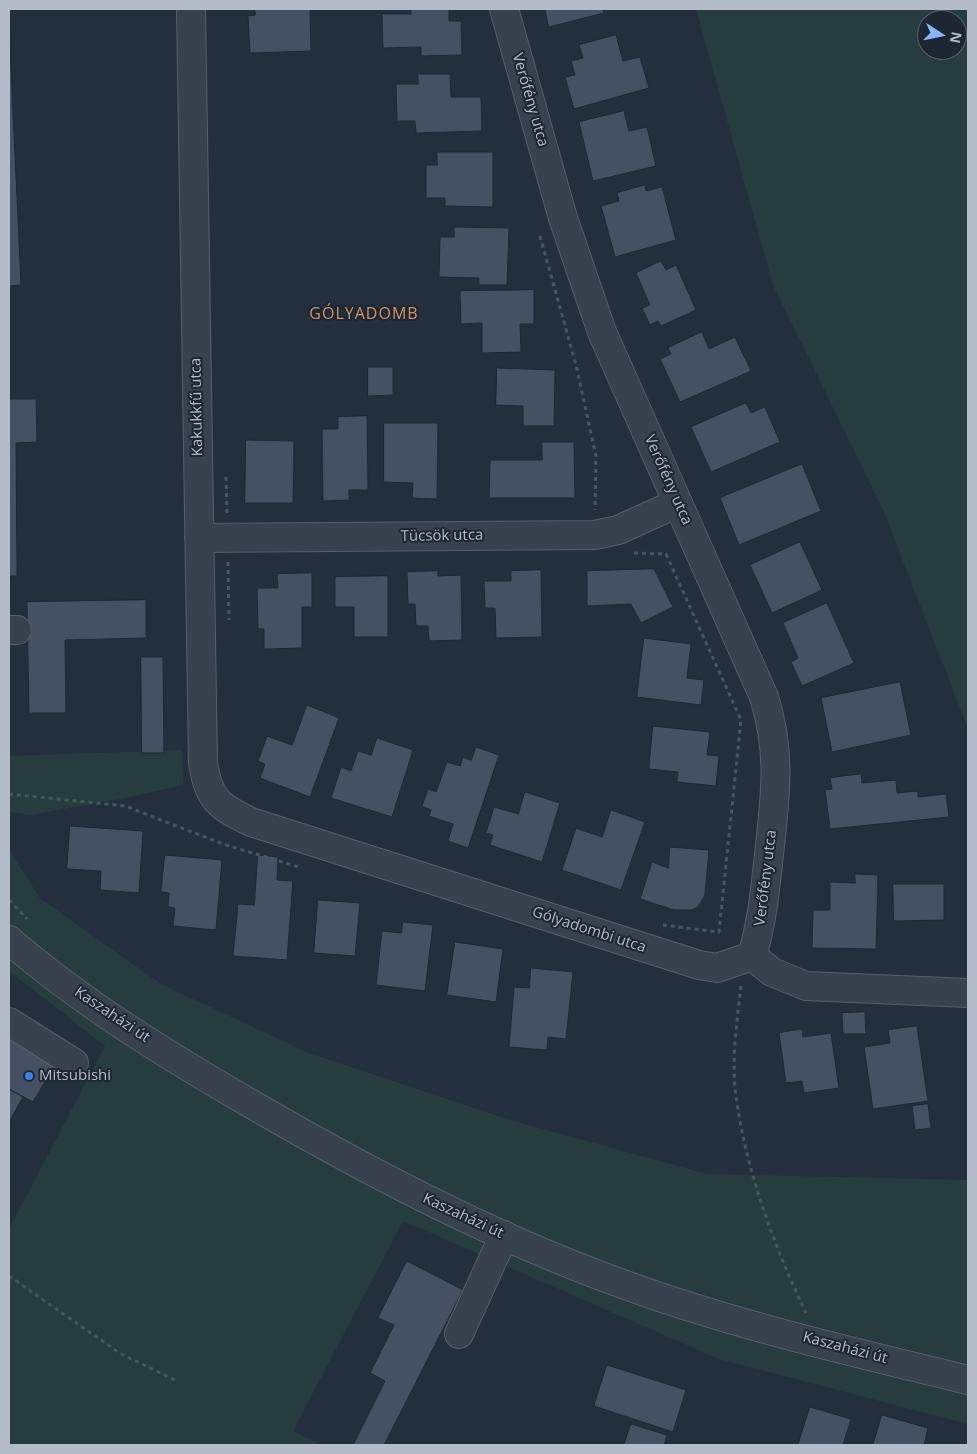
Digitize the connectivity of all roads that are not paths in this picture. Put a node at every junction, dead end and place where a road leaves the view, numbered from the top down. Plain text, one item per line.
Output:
1 (192, 9) edge
2 (504, 9) edge
3 (678, 503) junction
4 (199, 538) junction
5 (217, 802) joint
6 (9, 940) edge
7 (752, 956) junction
8 (968, 993) edge
9 (9, 1022) edge
10 (74, 1063) dead end
11 (504, 1235) junction
12 (459, 1334) dead end
13 (968, 1380) edge

1 - 4 street, Kakukkfű utca
2 - 3 street, Verőfény utca
3 - 4 street, Tücsök utca
3 - 7 street, Verőfény utca
4 - 5 street, Kakukkfű utca
5 - 7 street, Gólyadombi utca
6 - 11 street, Kaszaházi út
7 - 8 street
9 - 10 street
11 - 12 street
11 - 13 street, Kaszaházi út

